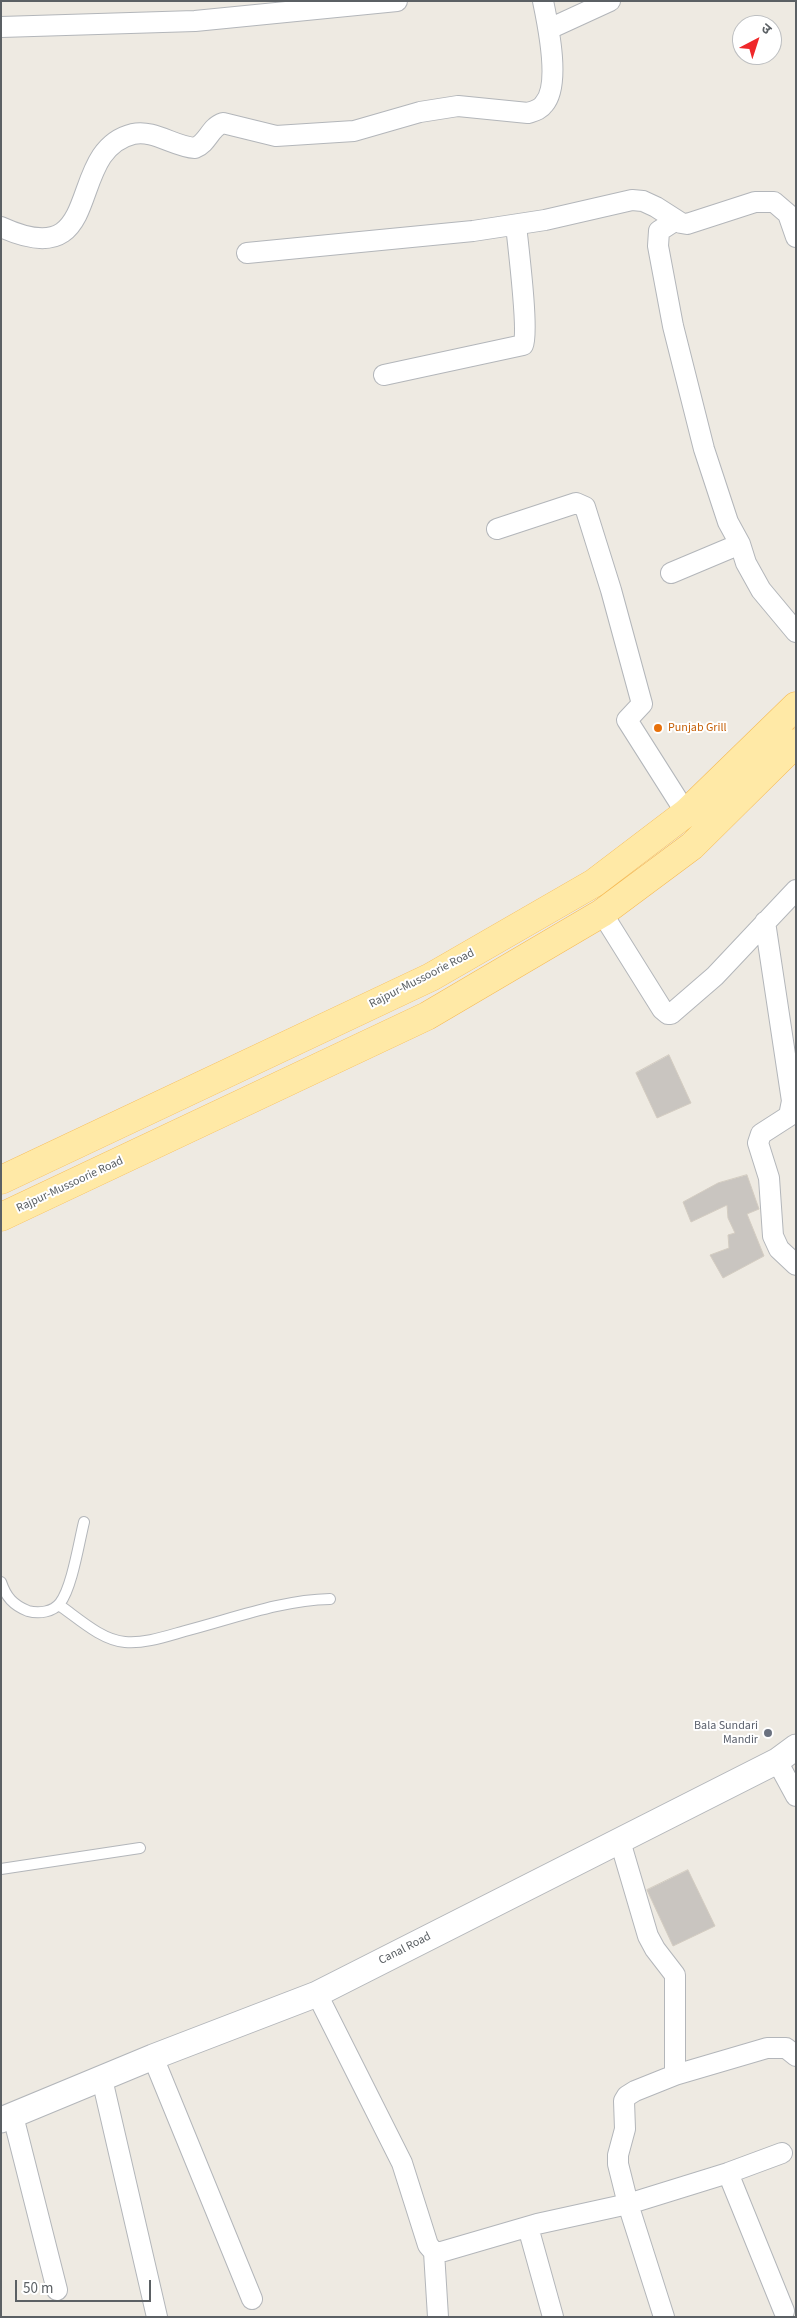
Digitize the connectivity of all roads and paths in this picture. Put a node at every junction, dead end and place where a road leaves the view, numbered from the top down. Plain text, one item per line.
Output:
1 (396, 1) edge
2 (543, 1) edge
3 (610, 1) edge
4 (1, 27) edge
5 (549, 29) junction
6 (676, 220) junction
7 (516, 225) junction
8 (1, 227) edge
9 (796, 237) edge
10 (247, 253) dead end
11 (384, 374) dead end
12 (497, 529) dead end
13 (740, 544) junction
14 (672, 573) dead end
15 (796, 632) edge
16 (796, 706) edge
17 (794, 749) edge
18 (709, 791) junction
19 (725, 812) junction
20 (686, 813) junction
21 (796, 890) edge
22 (602, 913) junction
23 (765, 922) junction
24 (1, 1180) edge
25 (1, 1217) edge
26 (796, 1266) edge
27 (84, 1522) dead end
28 (1, 1582) edge
29 (330, 1599) dead end
30 (59, 1605) junction
31 (786, 1754) edge
32 (796, 1796) edge
33 (620, 1841) junction
34 (140, 1848) dead end
35 (1, 1869) edge
36 (317, 1994) junction
37 (796, 2056) edge
38 (153, 2057) junction
39 (675, 2075) junction
40 (102, 2080) junction
41 (7, 2118) edge
42 (782, 2153) dead end
43 (728, 2173) junction
44 (628, 2204) junction
45 (528, 2227) junction
46 (434, 2252) junction
47 (57, 2290) dead end
48 (252, 2299) dead end
49 (784, 2311) dead end
50 (157, 2317) edge
51 (438, 2317) edge
52 (553, 2317) edge
53 (664, 2317) edge

1 - 4 street
2 - 5 street
3 - 5 street
5 - 8 street
6 - 7 street
6 - 9 street
6 - 13 street
7 - 10 street
7 - 11 street
12 - 20 street
13 - 14 street
13 - 15 street
16 - 18 main road, Rajpur-Mussoorie Road
17 - 19 main road, Rajpur-Mussoorie Road
18 - 19 main road
18 - 20 main road, Rajpur-Mussoorie Road
19 - 22 main road, Rajpur-Mussoorie Road
20 - 24 main road, Rajpur-Mussoorie Road
21 - 23 street
22 - 23 street
22 - 25 main road, Rajpur-Mussoorie Road
23 - 26 street
27 - 30 lane
28 - 30 lane
29 - 30 lane
31 - 32 street
31 - 33 street, Canal Road
33 - 36 street, Canal Road
33 - 39 street
34 - 35 lane
36 - 38 street, Canal Road
36 - 46 street
37 - 39 street
38 - 40 street, Canal Road
38 - 48 street
39 - 44 street
40 - 41 street, Canal Road
40 - 50 street
41 - 47 street
42 - 43 street
43 - 44 street
43 - 49 street
44 - 45 street
44 - 53 street
45 - 46 street
45 - 52 street
46 - 51 street

